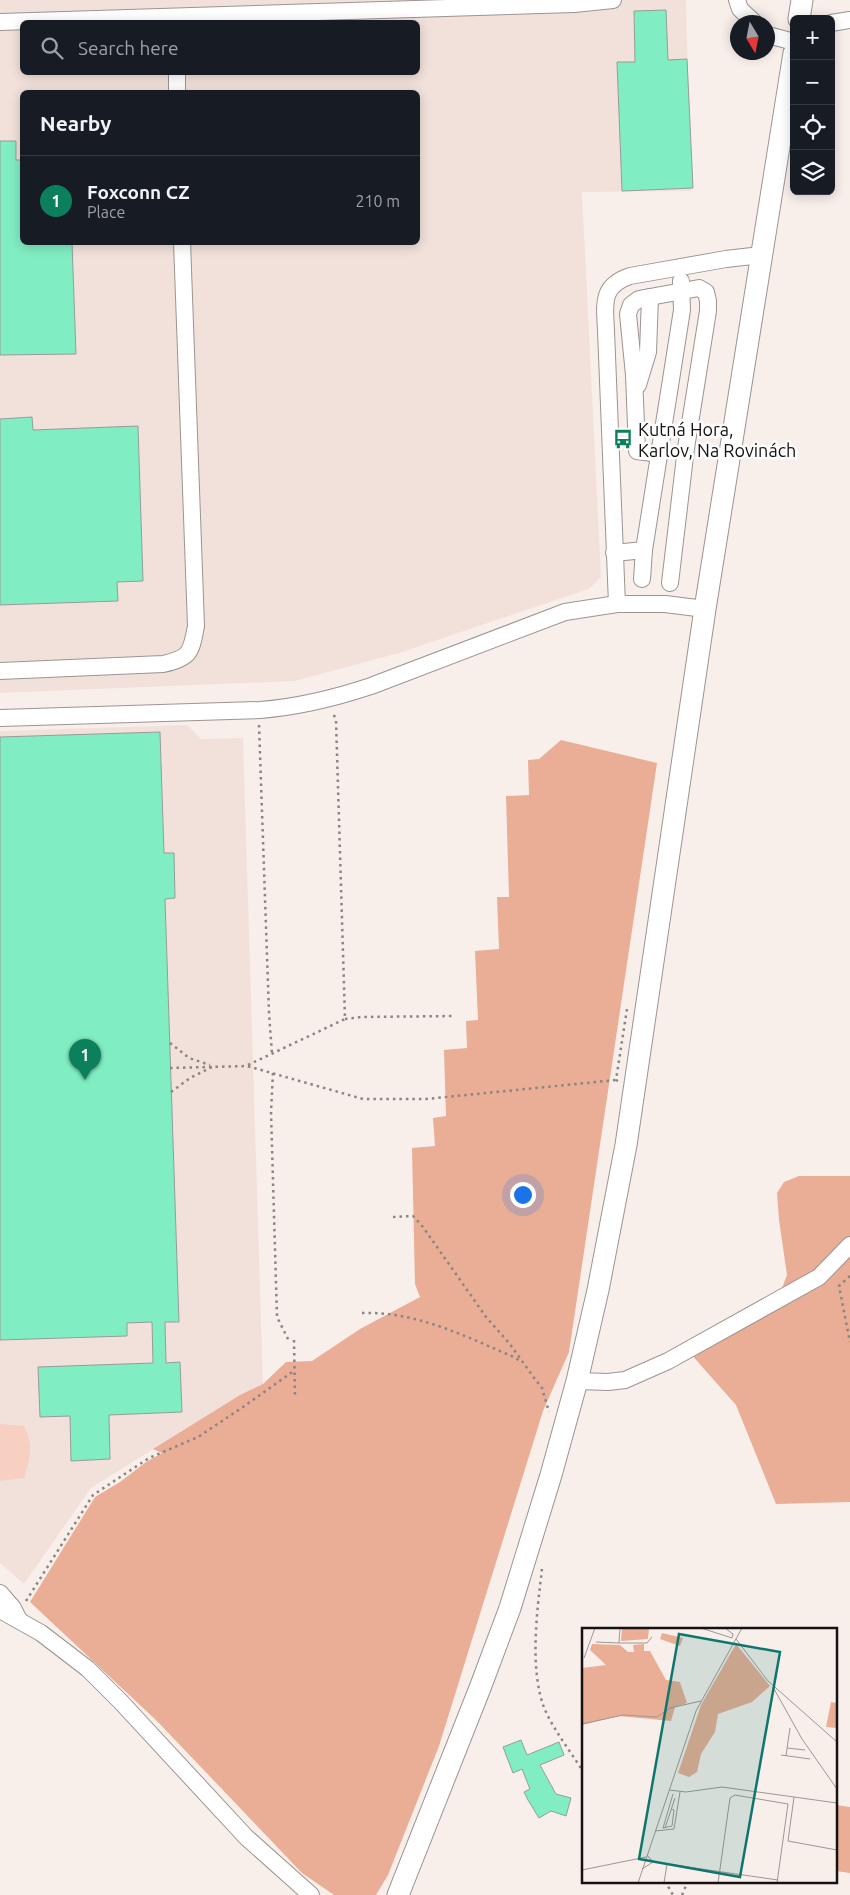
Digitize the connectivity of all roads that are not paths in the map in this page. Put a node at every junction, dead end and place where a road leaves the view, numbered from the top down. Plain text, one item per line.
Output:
1 (613, 0) edge
2 (737, 0) edge
3 (802, 0) edge
4 (175, 13) edge
5 (746, 15) edge
6 (800, 15) edge
7 (66, 20) edge
8 (850, 20) edge
9 (20, 21) edge
10 (0, 22) edge
11 (835, 22) edge
12 (775, 37) edge
13 (790, 41) edge
14 (793, 60) edge
15 (176, 75) edge
16 (177, 90) edge
17 (182, 245) edge
18 (762, 255) junction
19 (680, 267) junction
20 (682, 290) junction
21 (660, 454) junction
22 (644, 550) junction
23 (614, 553) junction
24 (642, 579) dead end
25 (670, 583) dead end
26 (617, 604) junction
27 (705, 609) junction
28 (0, 671) edge
29 (0, 718) edge
30 (850, 1245) edge
31 (577, 1381) junction
32 (0, 1593) edge
33 (11, 1614) edge
34 (311, 1895) edge
35 (398, 1895) edge

1 - 4 street
2 - 5 street
3 - 6 main road
4 - 7 street
8 - 11 street
9 - 10 street
12 - 13 street
14 - 18 main road
15 - 16 street
17 - 28 street
18 - 19 street
18 - 27 main road
19 - 20 street
19 - 23 street
20 - 21 street
20 - 21 street
20 - 25 street
21 - 22 street
22 - 23 street
22 - 24 street
23 - 26 street
26 - 27 street
26 - 29 street
27 - 31 main road
30 - 31 street
31 - 35 main road
32 - 33 street
33 - 34 street

